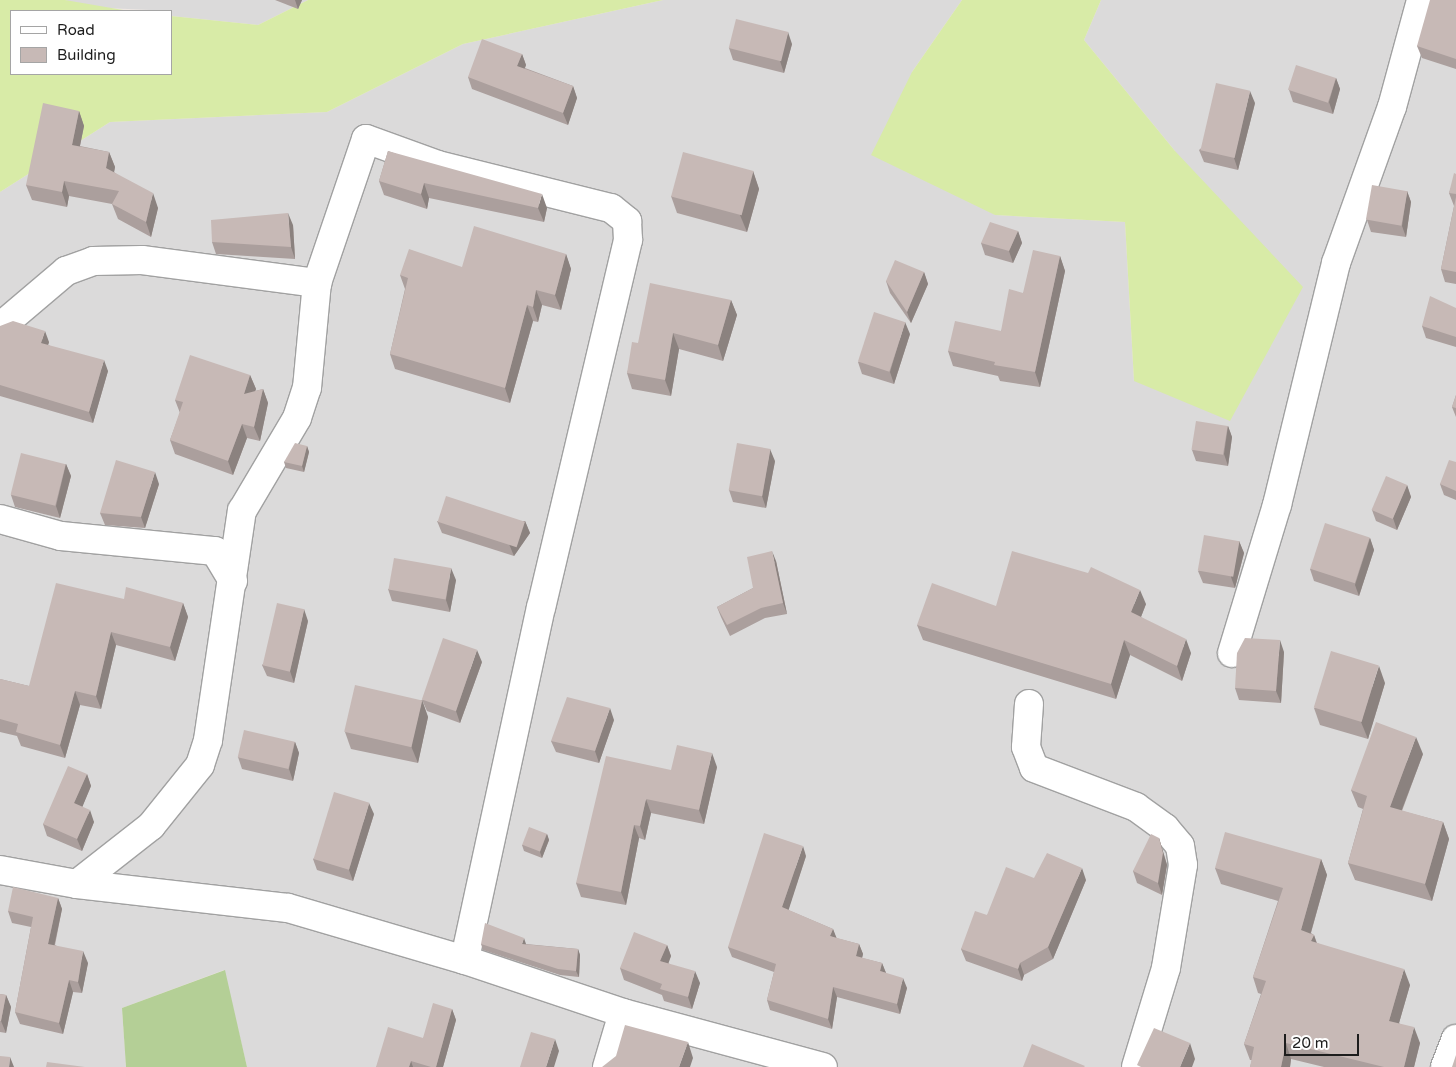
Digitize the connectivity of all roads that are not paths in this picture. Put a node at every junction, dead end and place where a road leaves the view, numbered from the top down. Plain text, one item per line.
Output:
1 (1421, 0) edge
2 (317, 283) junction
3 (0, 327) edge
4 (0, 519) edge
5 (233, 581) junction
6 (1232, 653) dead end
7 (1029, 704) dead end
8 (0, 870) edge
9 (77, 884) junction
10 (465, 960) junction
11 (623, 1013) junction
12 (1456, 1039) edge
13 (607, 1067) edge
14 (823, 1067) edge
15 (1136, 1067) edge
16 (1445, 1067) edge

1 - 6 street
2 - 3 street
2 - 5 street
2 - 10 street
4 - 5 street
5 - 9 street
7 - 15 street
8 - 9 street
9 - 10 street
10 - 11 street
11 - 13 street
11 - 14 street
12 - 16 street

